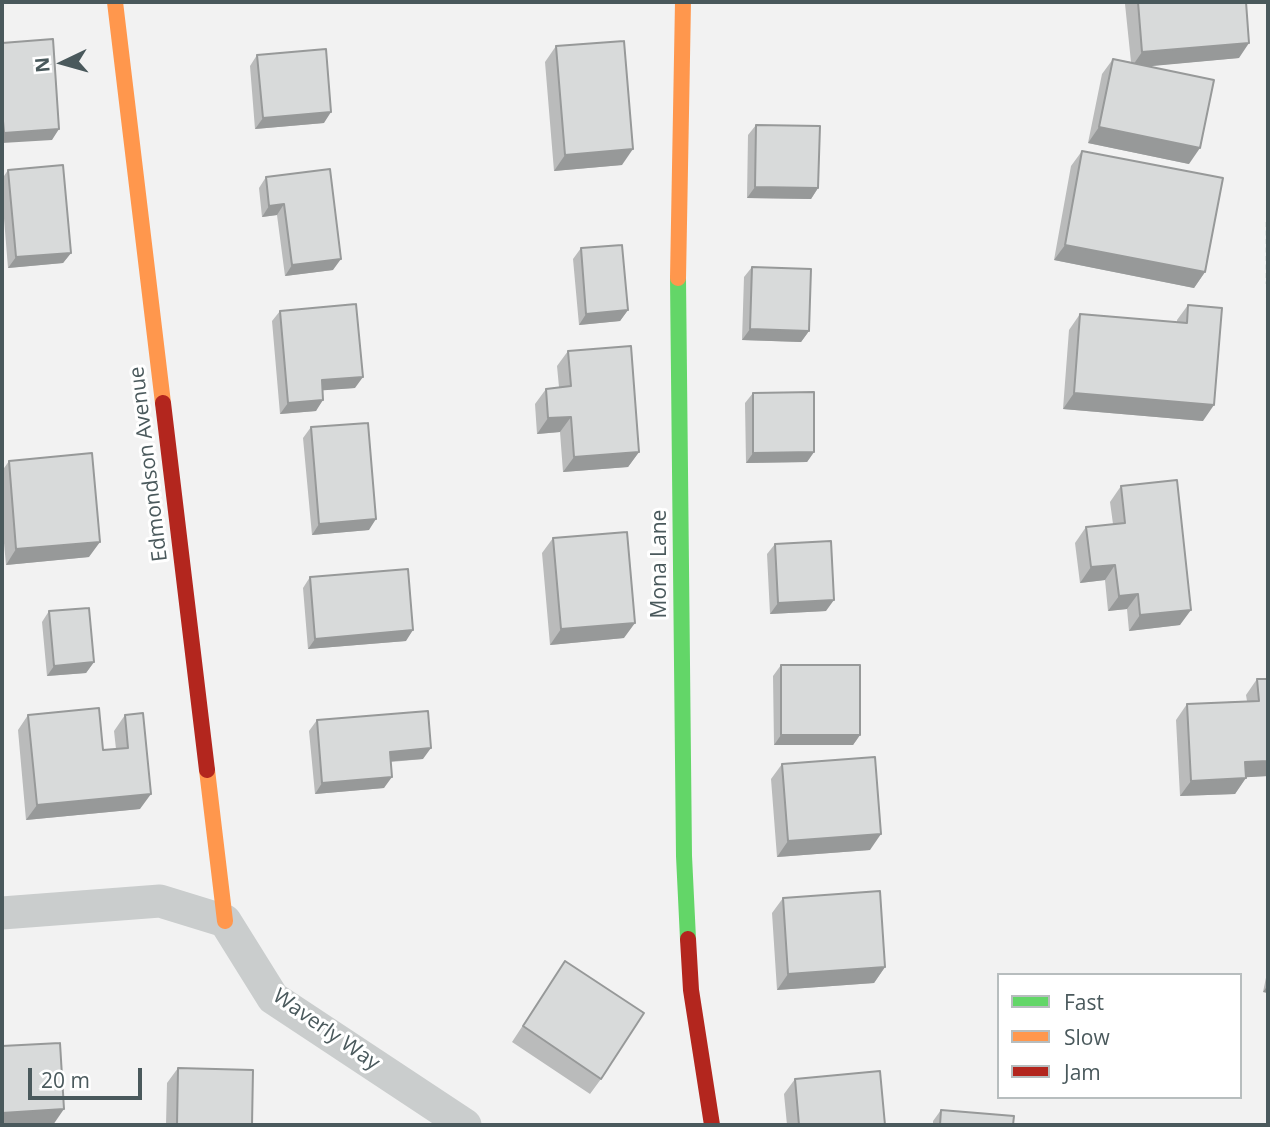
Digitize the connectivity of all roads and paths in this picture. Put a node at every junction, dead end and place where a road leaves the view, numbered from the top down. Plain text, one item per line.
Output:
1 (115, 2) edge
2 (683, 2) edge
3 (1268, 222) edge
4 (1268, 284) edge
5 (2, 913) edge
6 (225, 921) junction
7 (465, 1125) edge
8 (712, 1125) edge

1 - 6 street, Edmondson Avenue
2 - 8 street, Mona Lane
3 - 4 path
5 - 6 street
6 - 7 street, Waverly Way

